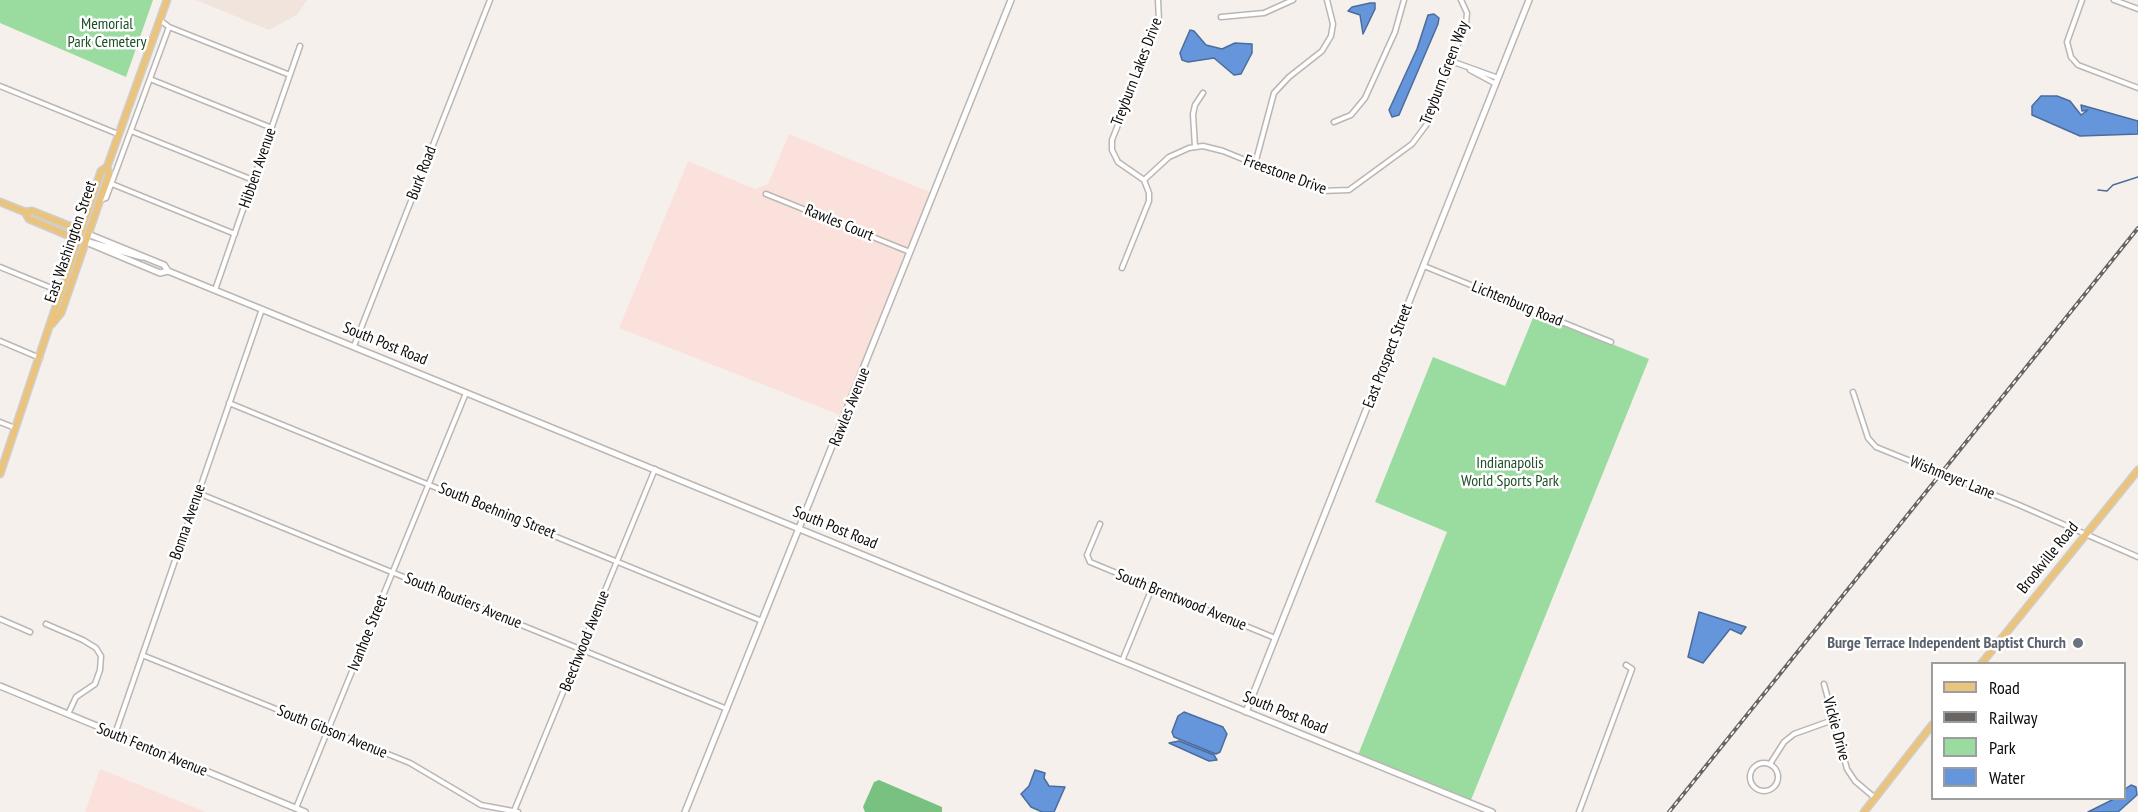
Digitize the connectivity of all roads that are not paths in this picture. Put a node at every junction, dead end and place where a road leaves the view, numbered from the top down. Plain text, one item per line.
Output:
1 (167, 0) edge
2 (490, 0) edge
3 (1011, 0) edge
4 (1158, 0) edge
5 (1293, 0) edge
6 (1327, 0) edge
7 (1404, 0) edge
8 (1461, 0) edge
9 (1529, 0) edge
10 (2082, 0) edge
11 (2114, 0) edge
12 (2138, 9) edge
13 (1221, 17) dead end
14 (160, 20) junction
15 (169, 27) junction
16 (300, 46) dead end
17 (1451, 61) junction
18 (290, 75) junction
19 (150, 79) junction
20 (1497, 81) junction
21 (0, 86) edge
22 (2138, 88) edge
23 (1203, 93) dead end
24 (1334, 122) dead end
25 (272, 128) junction
26 (131, 131) junction
27 (119, 134) junction
28 (1420, 136) joint
29 (1195, 147) junction
30 (1256, 164) junction
31 (107, 167) junction
32 (254, 180) junction
33 (1144, 180) junction
34 (112, 184) junction
35 (766, 194) dead end
36 (100, 200) junction
37 (0, 202) edge
38 (235, 234) junction
39 (82, 238) junction
40 (911, 252) junction
41 (1424, 266) junction
42 (0, 267) edge
43 (1122, 268) dead end
44 (168, 271) junction
45 (215, 290) junction
46 (59, 291) junction
47 (262, 309) junction
48 (52, 324) junction
49 (0, 341) edge
50 (1611, 342) dead end
51 (354, 346) junction
52 (41, 358) junction
53 (466, 392) junction
54 (1853, 392) dead end
55 (230, 403) junction
56 (0, 422) edge
57 (16, 428) junction
58 (655, 469) junction
59 (2138, 470) edge
60 (0, 474) edge
61 (429, 483) junction
62 (198, 493) junction
63 (1100, 524) dead end
64 (801, 529) junction
65 (2084, 533) junction
66 (2138, 557) edge
67 (617, 561) junction
68 (393, 572) junction
69 (1152, 588) junction
70 (0, 619) edge
71 (763, 621) junction
72 (46, 624) dead end
73 (30, 632) dead end
74 (1275, 638) junction
75 (581, 650) junction
76 (142, 655) junction
77 (1122, 661) junction
78 (1982, 662) edge
79 (1626, 665) dead end
80 (1824, 684) dead end
81 (0, 686) edge
82 (727, 709) junction
83 (1246, 712) junction
84 (68, 714) junction
85 (1833, 720) junction
86 (1931, 726) edge
87 (328, 730) junction
88 (114, 734) junction
89 (1770, 764) junction
90 (1875, 798) junction
91 (296, 808) junction
92 (305, 812) edge
93 (515, 812) edge
94 (685, 812) edge
95 (1492, 812) edge
96 (1579, 812) edge
97 (1863, 812) edge

1 - 14 main road, East Washington Street
2 - 51 street, Burk Road
3 - 40 street, Rawles Avenue
4 - 33 street, Treyburn Lakes Drive
5 - 13 street
6 - 30 street
7 - 24 street
8 - 17 street, Treyburn Green Way
9 - 20 street, East Prospect Street
10 - 22 street
11 - 12 street
14 - 15 street
14 - 27 main road, East Washington Street
15 - 18 street
15 - 19 street
16 - 18 street, Hibben Avenue
17 - 20 street
17 - 28 street, Treyburn Green Way
18 - 25 street, Hibben Avenue
19 - 25 street
19 - 26 street
20 - 41 street, East Prospect Street
21 - 27 street
23 - 29 street
25 - 32 street, Hibben Avenue
26 - 32 street
26 - 34 street
27 - 31 main road, East Washington Street
28 - 30 street, Freestone Drive
29 - 30 street, Freestone Drive
29 - 33 street
31 - 36 main road, East Washington Street
31 - 39 main road, East Washington Street
32 - 38 street, Hibben Avenue
33 - 43 street
34 - 36 street
34 - 38 street
35 - 40 street, Rawles Court
36 - 39 main road, East Washington Street
37 - 39 main road
38 - 45 street, Hibben Avenue
39 - 44 street, South Post Road
39 - 44 street, South Post Road
39 - 46 main road, East Washington Street
39 - 48 main road, East Washington Street
40 - 64 street, Rawles Avenue
41 - 50 street, Lichtenburg Road
41 - 74 street, East Prospect Street
42 - 46 street
44 - 45 street, South Post Road
45 - 47 street, South Post Road
46 - 48 main road, East Washington Street
47 - 51 street, South Post Road
47 - 55 street, Bonna Avenue
48 - 52 main road, East Washington Street
49 - 52 street
51 - 53 street, South Post Road
52 - 57 main road, East Washington Street
53 - 58 street, South Post Road
53 - 61 street, Ivanhoe Street
54 - 65 street, Wishmeyer Lane
55 - 61 street, South Boehning Street
55 - 62 street, Bonna Avenue
56 - 57 street
57 - 60 main road, East Washington Street
58 - 64 street, South Post Road
58 - 67 street, Beechwood Avenue
59 - 65 main road, Brookville Road
61 - 67 street, South Boehning Street
61 - 68 street, Ivanhoe Street
62 - 68 street, South Routiers Avenue
62 - 76 street, Bonna Avenue
63 - 69 street, South Brentwood Avenue
64 - 71 street, Rawles Avenue
64 - 77 street, South Post Road
65 - 66 street, Wishmeyer Lane
65 - 78 main road, Brookville Road
67 - 71 street, South Boehning Street
67 - 75 street, Beechwood Avenue
68 - 75 street, South Routiers Avenue
68 - 87 street, Ivanhoe Street
69 - 74 street, South Brentwood Avenue
69 - 77 street
70 - 73 street
71 - 82 street, Rawles Avenue
72 - 84 street
74 - 83 street, East Prospect Street
75 - 82 street, South Routiers Avenue
75 - 93 street, Beechwood Avenue
76 - 87 street, South Gibson Avenue
76 - 88 street, Bonna Avenue
77 - 83 street, South Post Road
79 - 96 street
80 - 85 street, Vickie Drive
81 - 84 street, South Fenton Avenue
82 - 94 street, Rawles Avenue
83 - 95 street, South Post Road
84 - 88 street, South Fenton Avenue
85 - 89 street
85 - 90 street, Vickie Drive
86 - 90 main road
87 - 91 street, Ivanhoe Street
87 - 93 street, South Gibson Avenue
88 - 91 street, South Fenton Avenue
89 - 89 street
90 - 97 main road
91 - 92 street, South Fenton Avenue

